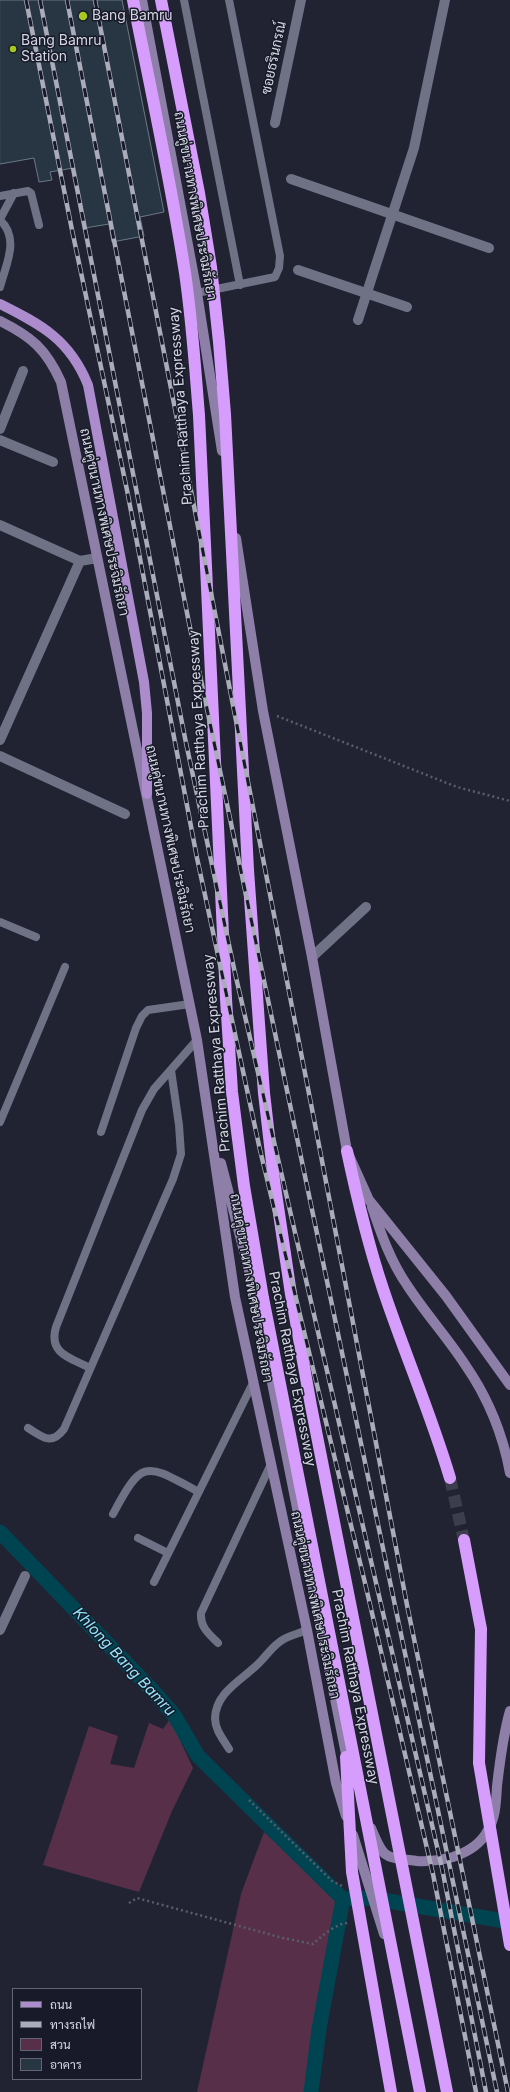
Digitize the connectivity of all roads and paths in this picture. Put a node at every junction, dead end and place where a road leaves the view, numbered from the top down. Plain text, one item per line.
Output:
1 (133, 0) edge
2 (142, 0) edge
3 (161, 0) edge
4 (184, 0) edge
5 (229, 0) edge
6 (301, 0) edge
7 (445, 0) edge
8 (275, 123) dead end
9 (291, 179) dead end
10 (14, 194) junction
11 (0, 196) edge
12 (393, 216) junction
13 (0, 220) edge
14 (39, 225) dead end
15 (490, 248) dead end
16 (3, 267) edge
17 (298, 270) dead end
18 (240, 285) junction
19 (0, 287) edge
20 (197, 293) junction
21 (367, 294) junction
22 (0, 304) edge
23 (407, 307) dead end
24 (358, 320) dead end
25 (0, 321) edge
26 (23, 371) dead end
27 (0, 429) edge
28 (0, 440) edge
29 (53, 462) dead end
30 (0, 525) edge
31 (97, 558) junction
32 (80, 561) junction
33 (263, 711) junction
34 (0, 740) edge
35 (0, 756) edge
36 (146, 794) junction
37 (510, 802) edge
38 (125, 814) dead end
39 (366, 907) dead end
40 (0, 922) edge
41 (36, 937) dead end
42 (312, 957) junction
43 (65, 968) dead end
44 (190, 1004) junction
45 (197, 1040) junction
46 (171, 1070) junction
47 (0, 1122) edge
48 (211, 1127) junction
49 (101, 1132) dead end
50 (347, 1151) junction
51 (369, 1200) junction
52 (90, 1368) junction
53 (510, 1382) edge
54 (253, 1383) junction
55 (28, 1428) dead end
56 (271, 1464) junction
57 (510, 1473) edge
58 (450, 1478) tunnel mouth
59 (199, 1492) junction
60 (113, 1514) dead end
61 (138, 1538) dead end
62 (464, 1540) tunnel mouth
63 (168, 1553) junction
64 (25, 1576) dead end
65 (154, 1582) dead end
66 (0, 1630) edge
67 (307, 1630) junction
68 (218, 1643) dead end
69 (510, 1711) edge
70 (229, 1749) dead end
71 (346, 1757) junction
72 (249, 1800) dead end
73 (369, 1886) junction
74 (129, 1903) dead end
75 (350, 1923) dead end
76 (510, 1945) edge
77 (391, 2092) edge
78 (420, 2092) edge
79 (448, 2092) edge

1 - 78 highway, Prachim Ratthaya Expressway
2 - 20 main road, ถนนคู่ขนานทางพิเศษประจิมรัถยา
3 - 79 highway, Prachim Ratthaya Expressway
4 - 18 lane
5 - 18 lane
6 - 8 street, ซอยธรินกรณ์
7 - 12 street
9 - 12 street
10 - 11 lane
10 - 13 lane
10 - 14 lane
12 - 15 street
12 - 21 street
13 - 16 lane
16 - 19 lane
17 - 21 street
18 - 20 lane
20 - 33 main road, ถนนคู่ขนานทางพิเศษประจิมรัถยา
21 - 23 street
21 - 24 street
22 - 36 main road
25 - 31 main road, ถนนคู่ขนานทางพิเศษประจิมรัถยา
26 - 27 street
28 - 29 street
30 - 32 street
31 - 32 street
31 - 36 main road, ถนนคู่ขนานทางพิเศษประจิมรัถยา
32 - 34 street
33 - 37 path
33 - 42 main road, ถนนคู่ขนานทางพิเศษประจิมรัถยา
35 - 38 street
36 - 44 main road, ถนนคู่ขนานทางพิเศษประจิมรัถยา
39 - 42 street
40 - 41 lane
42 - 50 main road, ถนนคู่ขนานทางพิเศษประจิมรัถยา
43 - 47 lane
44 - 45 main road, ถนนคู่ขนานทางพิเศษประจิมรัถยา
44 - 49 lane
45 - 46 lane
45 - 48 main road, ถนนคู่ขนานทางพิเศษประจิมรัถยา
46 - 52 lane
46 - 52 lane
48 - 54 main road, ถนนคู่ขนานทางพิเศษประจิมรัถยา
48 - 71 main road
50 - 51 main road, ถนนคู่ขนานทางพิเศษประจิมรัถยา
50 - 58 highway
51 - 53 main road, ถนนคู่ขนานทางพิเศษประจิมรัถยา
51 - 57 main road
52 - 55 lane
54 - 56 main road, ถนนคู่ขนานทางพิเศษประจิมรัถยา
54 - 59 lane
56 - 67 main road, ถนนคู่ขนานทางพิเศษประจิมรัถยา
56 - 68 lane
59 - 60 lane
59 - 63 lane
61 - 63 lane
62 - 76 highway
63 - 65 lane
64 - 66 street
67 - 70 lane
67 - 73 main road, ถนนคู่ขนานทางพิเศษประจิมรัถยา
69 - 71 main road
71 - 77 highway
72 - 73 path
73 - 78 main road, ถนนคู่ขนานทางพิเศษประจิมรัถยา
74 - 75 path

